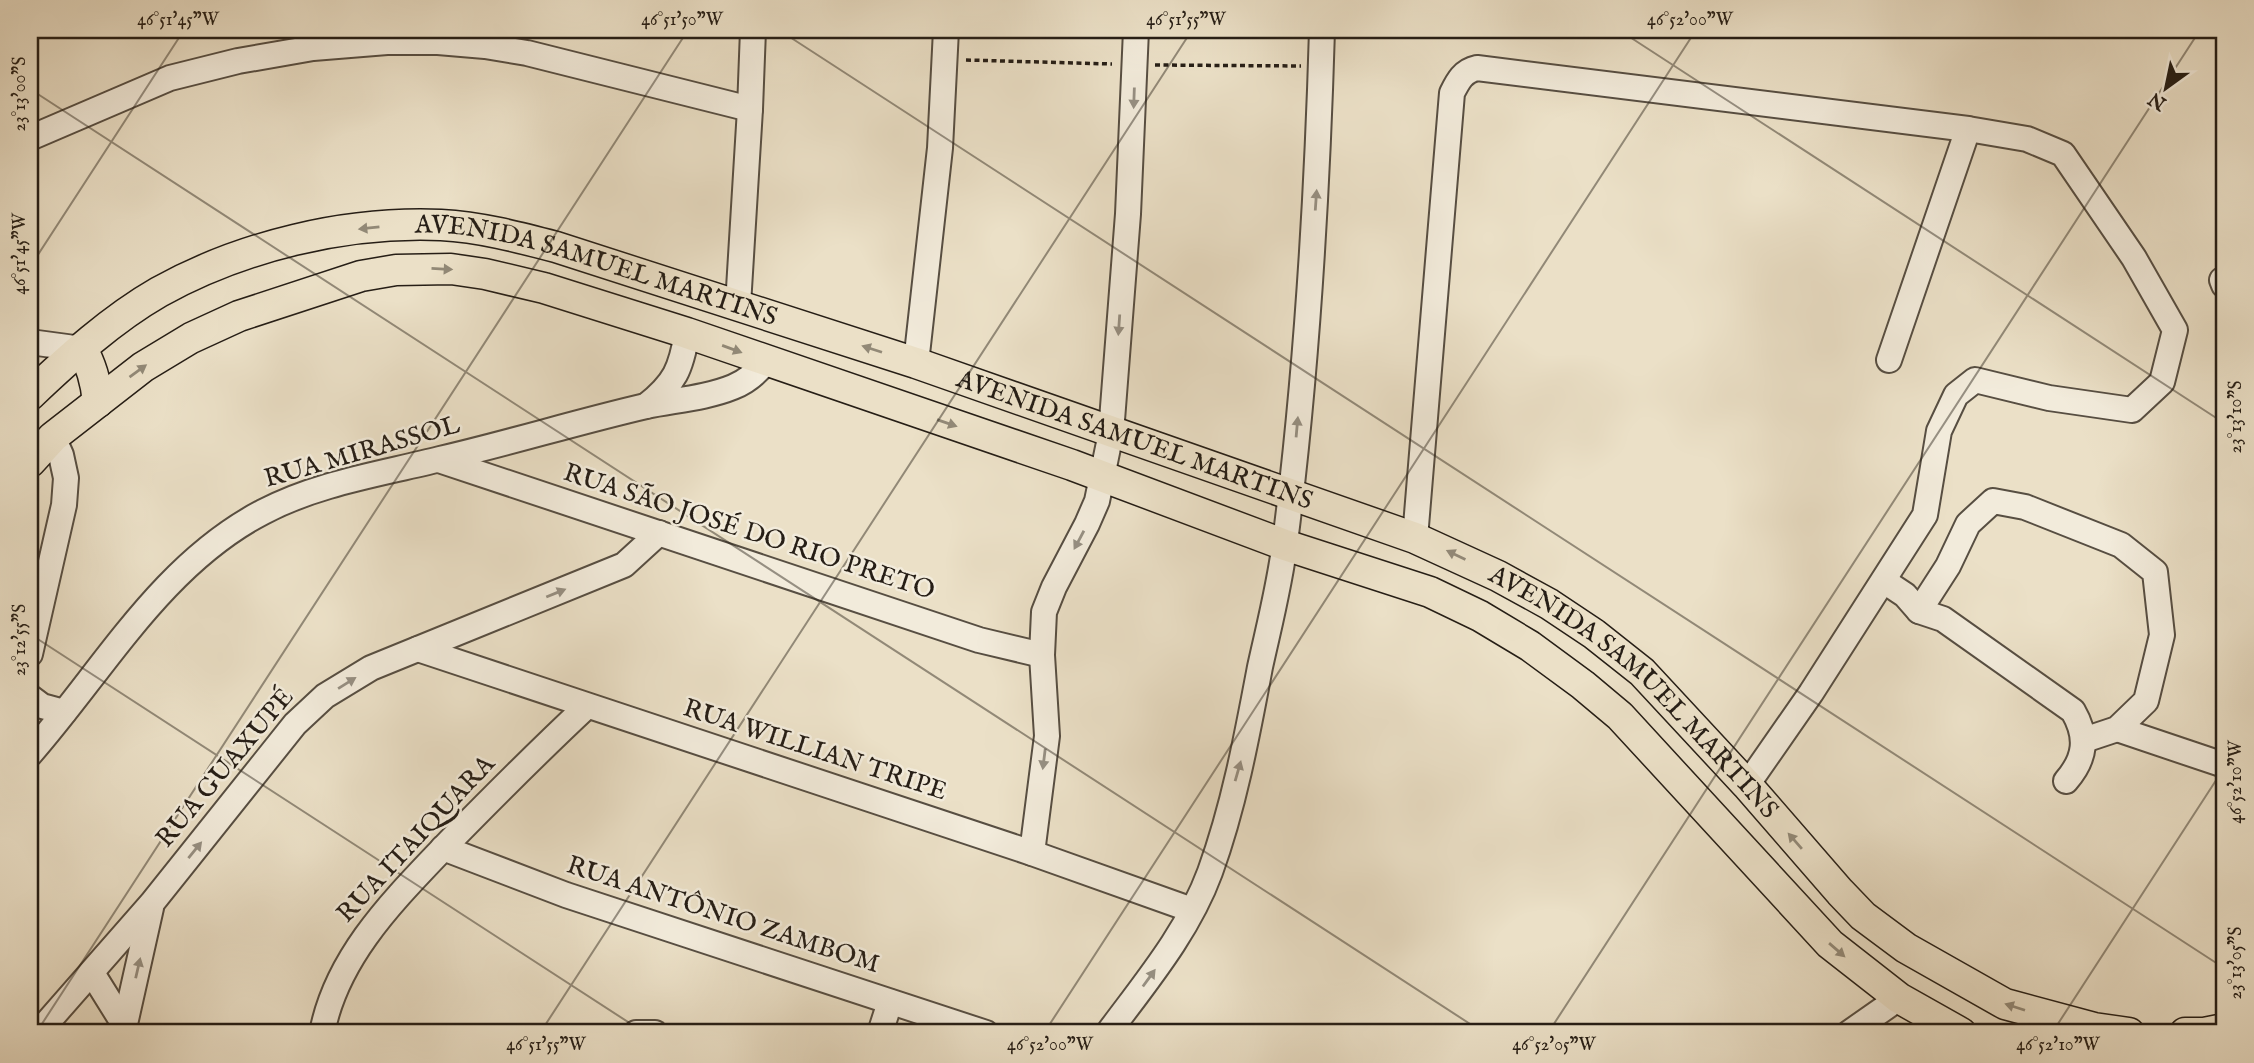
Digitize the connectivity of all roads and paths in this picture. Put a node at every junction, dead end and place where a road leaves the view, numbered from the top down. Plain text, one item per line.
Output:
1 (752, 30) edge
2 (946, 30) edge
3 (1136, 30) edge
4 (1322, 30) edge
5 (945, 60) junction
6 (1135, 65) junction
7 (1321, 66) junction
8 (750, 109) junction
9 (1968, 129) junction
10 (32, 133) edge
11 (700, 293) junction
12 (738, 305) junction
13 (769, 316) junction
14 (687, 333) junction
15 (30, 342) edge
16 (82, 349) junction
17 (1889, 360) dead end
18 (766, 361) junction
19 (916, 363) junction
20 (31, 392) edge
21 (98, 402) junction
22 (645, 407) junction
23 (1111, 433) junction
24 (53, 437) junction
25 (439, 460) junction
26 (30, 462) edge
27 (1103, 477) junction
28 (1290, 495) junction
29 (659, 533) junction
30 (1415, 538) junction
31 (1285, 545) junction
32 (1884, 581) junction
33 (1919, 611) junction
34 (418, 649) junction
35 (30, 654) edge
36 (1042, 655) junction
37 (30, 697) edge
38 (587, 706) junction
39 (64, 712) junction
40 (2117, 729) junction
41 (2084, 740) junction
42 (30, 754) edge
43 (2224, 765) edge
44 (2066, 780) dead end
45 (1747, 785) junction
46 (443, 848) junction
47 (1032, 853) junction
48 (1840, 892) junction
49 (1789, 901) junction
50 (152, 903) junction
51 (1192, 910) junction
52 (92, 973) junction
53 (1899, 998) junction
54 (890, 1002) junction
55 (2050, 1026) edge
56 (2224, 1029) edge
57 (124, 1030) edge
58 (38, 1033) edge
59 (322, 1033) edge
60 (636, 1033) edge
61 (655, 1033) edge
62 (880, 1033) edge
63 (986, 1033) edge
64 (1108, 1033) edge
65 (1849, 1033) edge
66 (1961, 1033) edge
67 (2129, 1033) edge
68 (2185, 1033) edge

1 - 8 street
2 - 5 street
3 - 6 street
4 - 7 street
5 - 6 path
5 - 19 street
6 - 7 path
6 -> 23 street
28 -> 7 street
8 - 10 street
8 - 12 street
9 - 17 street
9 - 30 street
9 - 32 street
11 - 12 main road, AVENIDA SAMUEL MARTINS
11 - 14 main road
11 -> 16 main road, AVENIDA SAMUEL MARTINS
12 - 13 main road, AVENIDA SAMUEL MARTINS
13 - 18 main road
19 -> 13 main road, AVENIDA SAMUEL MARTINS
14 -> 18 main road, AVENIDA SAMUEL MARTINS
21 -> 14 main road, AVENIDA SAMUEL MARTINS
14 - 22 street
15 - 16 street
16 - 20 main road, AVENIDA SAMUEL MARTINS
16 - 21 main road
18 - 22 street, RUA MIRASSOL
18 -> 27 main road, AVENIDA SAMUEL MARTINS
19 - 23 main road, AVENIDA SAMUEL MARTINS
20 - 24 main road
21 - 24 main road, AVENIDA SAMUEL MARTINS
22 - 25 street, RUA MIRASSOL
23 - 27 street
23 - 28 main road, AVENIDA SAMUEL MARTINS
24 - 26 main road, AVENIDA SAMUEL MARTINS
24 - 35 street
25 - 29 street, RUA SÃO JOSÉ DO RIO PRETO
25 - 39 street, RUA MIRASSOL
27 - 31 main road, AVENIDA SAMUEL MARTINS
27 -> 36 street
28 - 30 main road, AVENIDA SAMUEL MARTINS
28 - 31 street
34 -> 29 street, RUA GUAXUPÉ
29 - 36 street, RUA SÃO JOSÉ DO RIO PRETO
45 -> 30 main road, AVENIDA SAMUEL MARTINS
31 - 49 main road, AVENIDA SAMUEL MARTINS
51 -> 31 street
32 - 33 street
32 - 45 street
33 - 40 street
33 - 41 street
34 - 38 street, RUA WILLIAN TRIPE
50 -> 34 street, RUA GUAXUPÉ
36 -> 47 street
37 - 39 street
38 - 46 street, RUA ITAIQUARA
38 - 47 street, RUA WILLIAN TRIPE
39 - 42 street, RUA MIRASSOL
40 - 41 street
40 - 43 street
41 - 44 street
48 -> 45 main road, AVENIDA SAMUEL MARTINS
46 - 54 street, RUA ANTÔNIO ZAMBOM
46 - 59 street, RUA ITAIQUARA
47 - 51 street, RUA WILLIAN TRIPE
48 - 49 main road
55 -> 48 main road, AVENIDA SAMUEL MARTINS
49 -> 53 main road, AVENIDA SAMUEL MARTINS
50 - 52 street
57 -> 50 street, RUA GUAXUPÉ
64 -> 51 street
52 - 57 street
52 - 58 street
53 - 65 street
53 - 66 main road, AVENIDA SAMUEL MARTINS
54 - 62 street
54 - 63 street, RUA ANTÔNIO ZAMBOM
55 - 67 main road, AVENIDA SAMUEL MARTINS
56 - 68 main road
60 - 61 street

